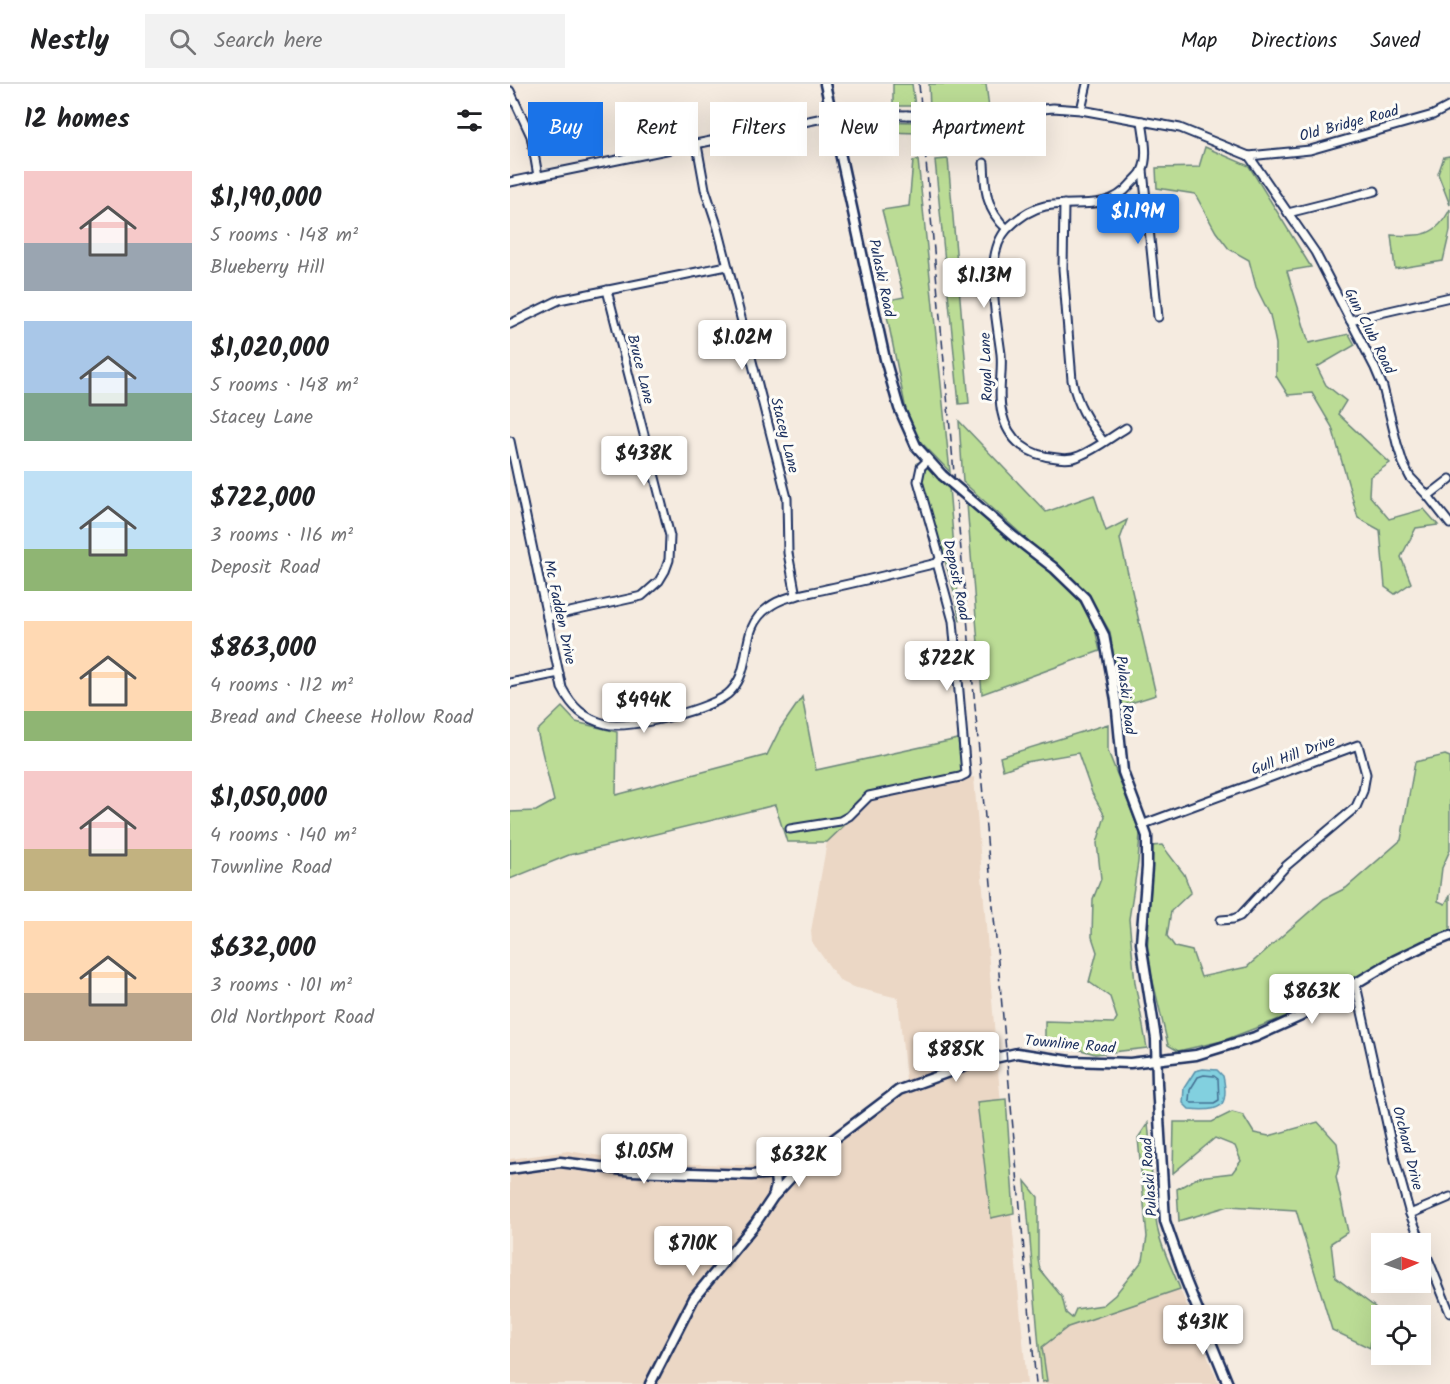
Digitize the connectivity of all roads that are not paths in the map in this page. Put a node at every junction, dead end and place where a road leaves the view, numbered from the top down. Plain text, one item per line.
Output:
1 (825, 84) edge
2 (1087, 84) edge
3 (510, 92) edge
4 (830, 102) edge
5 (1450, 106) edge
6 (1081, 110) junction
7 (899, 115) edge
8 (819, 119) edge
9 (1142, 121) junction
10 (698, 145) edge
11 (698, 150) edge
12 (641, 156) edge
13 (842, 156) edge
14 (1249, 156) junction
15 (984, 163) dead end
16 (1143, 170) junction
17 (538, 176) junction
18 (510, 182) edge
19 (1376, 191) dead end
20 (1065, 204) junction
21 (1288, 213) junction
22 (1007, 229) junction
23 (727, 266) junction
24 (607, 290) junction
25 (1450, 297) edge
26 (1158, 317) dead end
27 (1350, 320) junction
28 (510, 324) edge
29 (1126, 428) dead end
30 (510, 441) edge
31 (1103, 441) junction
32 (928, 460) junction
33 (1450, 479) edge
34 (1428, 496) junction
35 (1450, 524) edge
36 (937, 563) junction
37 (796, 596) junction
38 (547, 617) junction
39 (559, 673) junction
40 (510, 684) edge
41 (1144, 824) junction
42 (790, 829) dead end
43 (1221, 920) dead end
44 (1450, 936) edge
45 (1356, 985) junction
46 (1156, 1060) junction
47 (805, 1161) junction
48 (510, 1169) edge
49 (775, 1173) junction
50 (773, 1197) junction
51 (1450, 1197) edge
52 (1410, 1214) junction
53 (1450, 1313) edge
54 (650, 1384) edge
55 (1228, 1384) edge

1 - 4 main road, Pulaski Road
2 - 6 street
3 - 17 street
5 - 14 street, Old Bridge Road
6 - 7 street, Old Bridge Road, bridge
6 - 9 street, Old Bridge Road
8 - 10 street, Old Bridge Road
9 - 14 street, Old Bridge Road
9 - 16 street
11 - 23 street, Stacey Lane
12 - 17 street, Old Bridge Road
13 - 32 main road, Pulaski Road
14 - 21 street, Gun Club Road
15 - 22 street
16 - 20 street, Royal Lane
16 - 26 street
17 - 18 street, Old Bridge Road
19 - 21 street
20 - 22 street, Royal Lane
20 - 31 street
21 - 27 street, Gun Club Road
22 - 31 street, Royal Lane
23 - 24 street
23 - 37 street, Stacey Lane
24 - 28 street
24 - 38 street, Bruce Lane
25 - 27 street
27 - 34 street, Gun Club Road
29 - 31 street, Royal Lane
30 - 38 street, Mc Fadden Drive
32 - 36 street, Deposit Road
32 - 41 main road, Pulaski Road, bridge
33 - 34 street
34 - 35 street, Gun Club Road
36 - 37 street, Mc Fadden Drive
36 - 42 street, Deposit Road
37 - 39 street, Mc Fadden Drive
38 - 39 street, Mc Fadden Drive
39 - 40 street
41 - 43 street, Gull Hill Drive
41 - 46 main road, Pulaski Road
44 - 45 main road, Townline Road
45 - 46 main road, Townline Road
45 - 52 street, Orchard Drive
46 - 47 main road, Townline Road
46 - 55 main road, Pulaski Road
47 - 49 main road, Townline Road
47 - 50 main road
48 - 49 main road, Townline Road
49 - 50 main road
50 - 54 main road
51 - 52 street
52 - 53 street, Orchard Drive

